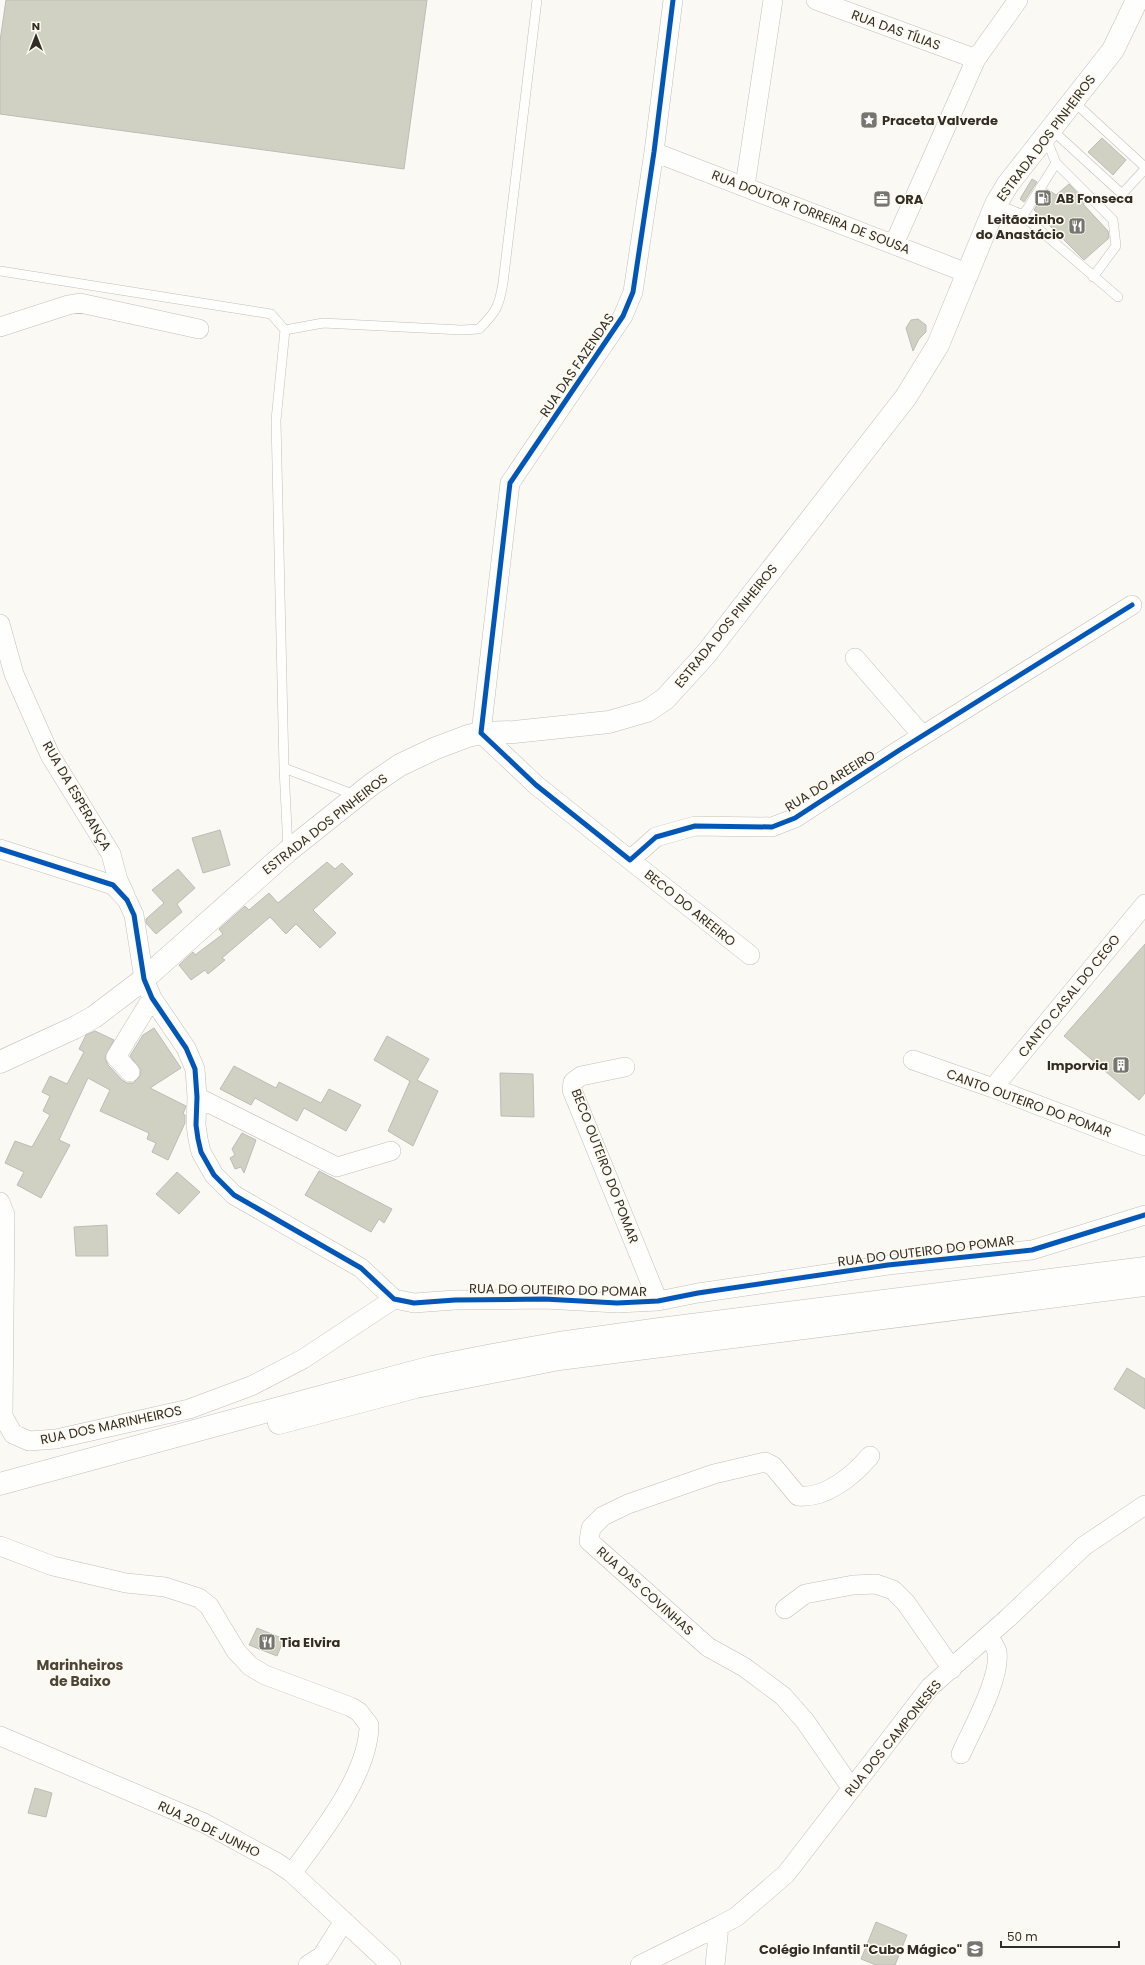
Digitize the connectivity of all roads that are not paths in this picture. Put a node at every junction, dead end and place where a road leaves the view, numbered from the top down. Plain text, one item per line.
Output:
1 (537, 0) edge
2 (673, 0) edge
3 (773, 0) edge
4 (816, 0) edge
5 (1018, 0) edge
6 (1137, 0) edge
7 (976, 60) junction
8 (1073, 101) junction
9 (1048, 133) junction
10 (654, 152) junction
11 (1056, 163) junction
12 (1145, 168) edge
13 (745, 186) junction
14 (996, 204) junction
15 (1021, 214) junction
16 (894, 244) junction
17 (0, 270) edge
18 (967, 273) junction
19 (1093, 277) junction
20 (1118, 297) dead end
21 (0, 327) edge
22 (199, 329) dead end
23 (285, 330) junction
24 (1132, 605) dead end
25 (0, 624) edge
26 (855, 658) dead end
27 (481, 733) junction
28 (922, 736) junction
29 (284, 768) junction
30 (356, 796) junction
31 (0, 849) edge
32 (288, 851) junction
33 (630, 860) junction
34 (127, 900) junction
35 (1145, 904) edge
36 (750, 955) dead end
37 (148, 989) junction
38 (913, 1060) dead end
39 (0, 1062) edge
40 (625, 1067) dead end
41 (130, 1072) dead end
42 (993, 1088) junction
43 (197, 1104) junction
44 (1145, 1146) edge
45 (391, 1151) dead end
46 (0, 1202) edge
47 (1145, 1215) edge
48 (1145, 1268) edge
49 (1145, 1285) edge
50 (394, 1299) junction
51 (658, 1302) junction
52 (870, 1456) dead end
53 (0, 1484) edge
54 (0, 1499) edge
55 (1145, 1505) edge
56 (0, 1546) edge
57 (785, 1609) dead end
58 (988, 1636) junction
59 (952, 1669) junction
60 (0, 1736) edge
61 (961, 1754) dead end
62 (852, 1789) junction
63 (292, 1873) junction
64 (344, 1921) junction
65 (719, 1926) junction
66 (308, 1965) edge
67 (391, 1965) edge
68 (640, 1965) edge
69 (715, 1965) edge

1 - 23 lane
2 - 10 street, RUA DAS FAZENDAS
3 - 13 street
4 - 7 street, RUA DAS TÍLIAS
5 - 7 street
6 - 8 main road, ESTRADA DOS PINHEIROS
7 - 16 street
8 - 9 main road, ESTRADA DOS PINHEIROS
8 - 12 lane
9 - 11 lane
9 - 12 lane
9 - 14 main road, ESTRADA DOS PINHEIROS
10 - 13 street, RUA DOUTOR TORREIRA DE SOUSA
10 - 27 street, RUA DAS FAZENDAS
11 - 15 lane
11 - 19 lane
13 - 16 street, RUA DOUTOR TORREIRA DE SOUSA
14 - 15 lane
14 - 18 main road, ESTRADA DOS PINHEIROS
15 - 19 lane
16 - 18 street, RUA DOUTOR TORREIRA DE SOUSA
17 - 23 lane
18 - 27 main road, ESTRADA DOS PINHEIROS
19 - 20 lane
21 - 22 street
23 - 29 lane
24 - 28 street, RUA DO AREEIRO
25 - 34 street, RUA DA ESPERANÇA
26 - 28 street
27 - 30 main road, ESTRADA DOS PINHEIROS
27 - 33 street
28 - 33 street, RUA DO AREEIRO
29 - 30 lane
29 - 32 lane
30 - 32 main road, ESTRADA DOS PINHEIROS
31 - 34 street
32 - 37 main road, ESTRADA DOS PINHEIROS
33 - 36 street, BECO DO AREEIRO
34 - 37 street, RUA DA ESPERANÇA
35 - 42 street, CANTO CASAL DO CEGO
37 - 39 main road, ESTRADA DOS PINHEIROS
37 - 41 street
37 - 43 street
38 - 42 street, CANTO OUTEIRO DO POMAR
40 - 51 street, BECO OUTEIRO DO POMAR
42 - 44 street, CANTO OUTEIRO DO POMAR
43 - 45 street
43 - 50 street
46 - 50 street, RUA DOS MARINHEIROS
47 - 51 street, RUA DO OUTEIRO DO POMAR
48 - 53 main road
49 - 54 main road
50 - 51 street, RUA DO OUTEIRO DO POMAR
52 - 62 street, RUA DAS COVINHAS
55 - 58 street, RUA DOS CAMPONESES
56 - 63 street
57 - 59 street
58 - 59 street, RUA DOS CAMPONESES
58 - 61 street
59 - 62 street, RUA DOS CAMPONESES
60 - 63 street, RUA 20 DE JUNHO
62 - 65 street, RUA DOS CAMPONESES
63 - 64 street, RUA 20 DE JUNHO
64 - 66 street
64 - 67 street, RUA 20 DE JUNHO
65 - 68 street, RUA DOS CAMPONESES
65 - 69 street

